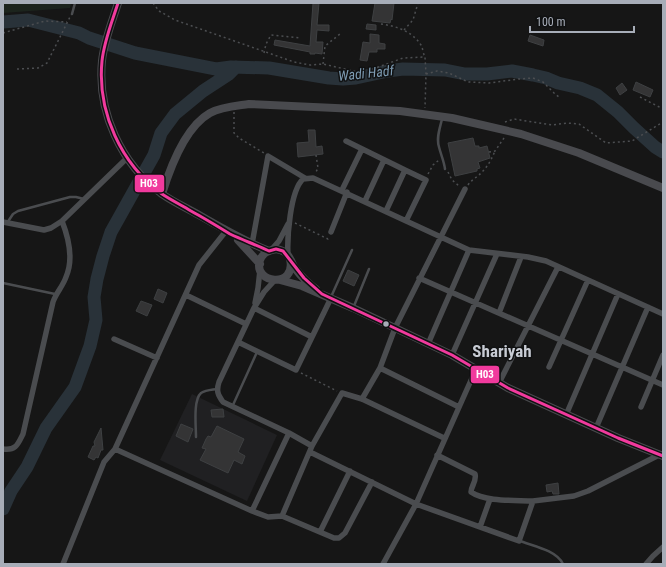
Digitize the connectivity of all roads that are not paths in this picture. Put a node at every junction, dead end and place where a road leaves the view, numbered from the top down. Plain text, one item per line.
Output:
1 (75, 3) edge
2 (118, 3) edge
3 (72, 14) road end
4 (443, 117) junction
5 (346, 141) dead end
6 (362, 149) junction
7 (127, 158) junction
8 (384, 160) junction
9 (445, 169) road end
10 (405, 170) junction
11 (305, 178) junction
12 (663, 188) edge
13 (465, 189) road end
14 (344, 191) junction
15 (162, 194) junction
16 (84, 199) junction
17 (365, 201) junction
18 (386, 211) junction
19 (290, 220) junction
20 (62, 221) junction
21 (406, 221) junction
22 (5, 222) edge
23 (331, 232) road end
24 (229, 233) junction
25 (441, 237) junction
26 (252, 244) junction
27 (271, 250) junction
28 (352, 250) dead end
29 (469, 250) junction
30 (497, 254) junction
31 (521, 257) junction
32 (289, 258) junction
33 (260, 266) junction
34 (558, 267) junction
35 (369, 269) dead end
36 (419, 278) junction
37 (277, 280) junction
38 (588, 280) junction
39 (3, 283) edge
40 (451, 292) junction
41 (56, 294) junction
42 (322, 294) junction
43 (618, 294) junction
44 (186, 295) junction
45 (331, 298) junction
46 (475, 303) junction
47 (648, 307) junction
48 (254, 308) junction
49 (353, 308) junction
50 (498, 313) junction
51 (663, 314) edge
52 (246, 324) junction
53 (528, 326) junction
54 (395, 328) junction
55 (312, 337) junction
56 (114, 339) dead end
57 (561, 340) junction
58 (238, 342) junction
59 (428, 344) junction
60 (257, 352) junction
61 (592, 354) junction
62 (452, 355) junction
63 (156, 358) junction
64 (662, 358) edge
65 (549, 367) dead end
66 (622, 367) junction
67 (380, 368) junction
68 (476, 369) junction
69 (652, 380) junction
70 (500, 383) junction
71 (663, 385) edge
72 (217, 389) junction
73 (362, 399) junction
74 (232, 406) junction
75 (458, 407) junction
76 (641, 407) dead end
77 (566, 415) junction
78 (596, 428) junction
79 (289, 433) junction
80 (196, 436) dead end
81 (444, 438) junction
82 (3, 449) edge
83 (115, 449) junction
84 (311, 449) junction
85 (437, 455) junction
86 (661, 455) edge
87 (350, 471) junction
88 (372, 482) junction
89 (490, 499) junction
90 (533, 501) junction
91 (416, 504) junction
92 (252, 511) junction
93 (282, 516) junction
94 (480, 527) junction
95 (320, 532) junction
96 (519, 541) junction
97 (663, 547) edge
98 (63, 564) edge
99 (383, 564) edge
100 (563, 564) edge
101 (646, 564) edge

1 - 3 lane
2 - 7 street
4 - 9 lane
4 - 12 street
4 - 15 street
5 - 6 street
6 - 8 street
6 - 14 street
7 - 15 street
7 - 16 street
8 - 10 street
8 - 17 street
10 - 18 street
10 - 21 street
11 - 14 street
11 - 19 street
11 - 26 street
13 - 25 street
14 - 17 street
14 - 23 street
15 - 24 street
16 - 20 street
16 - 22 lane
17 - 18 street
18 - 21 street
19 - 27 street
19 - 32 street
20 - 22 street
20 - 41 street
21 - 25 street
24 - 26 street
24 - 33 street
24 - 44 street
25 - 29 street
25 - 36 street
26 - 27 street
27 - 32 street
27 - 33 street
28 - 45 lane
29 - 30 street
29 - 40 street
30 - 31 street
30 - 46 street
31 - 34 street
31 - 50 street
32 - 37 street
32 - 42 street
33 - 37 street
33 - 48 street
34 - 38 street
34 - 53 street
35 - 49 lane
36 - 40 street
36 - 54 street
37 - 42 street
37 - 48 street
38 - 43 street
38 - 57 street
39 - 41 lane
40 - 46 street
40 - 59 street
41 - 82 street
42 - 45 street
43 - 47 street
43 - 61 street
44 - 52 street
44 - 63 street
45 - 49 street
45 - 55 street
46 - 50 street
46 - 62 street
47 - 51 street
47 - 66 street
48 - 52 street
48 - 55 street
49 - 54 street
50 - 53 street
52 - 58 street
53 - 57 street
53 - 70 street
54 - 59 street
54 - 67 street
55 - 60 street
56 - 63 street
57 - 61 street
57 - 65 street
58 - 60 street
58 - 72 street
59 - 62 street
60 - 74 lane
61 - 66 street
61 - 77 street
62 - 68 street
63 - 83 street
64 - 69 street
66 - 69 street
66 - 78 street
67 - 73 street
67 - 75 street
68 - 70 street
68 - 75 street
69 - 71 street
69 - 76 street
70 - 77 street
72 - 74 street
72 - 80 lane
73 - 81 street
73 - 84 street
74 - 79 street
75 - 81 street
77 - 78 street
78 - 86 street
79 - 84 street
79 - 92 street
81 - 85 street
83 - 92 street
83 - 98 street
84 - 87 street
84 - 93 street
85 - 89 street
85 - 91 street
86 - 90 street
87 - 88 street
87 - 95 street
88 - 91 street
88 - 95 street
89 - 90 street
89 - 94 street
90 - 96 street
91 - 94 street
91 - 99 street
92 - 93 street
93 - 95 street
94 - 96 street
96 - 100 lane
97 - 101 street

